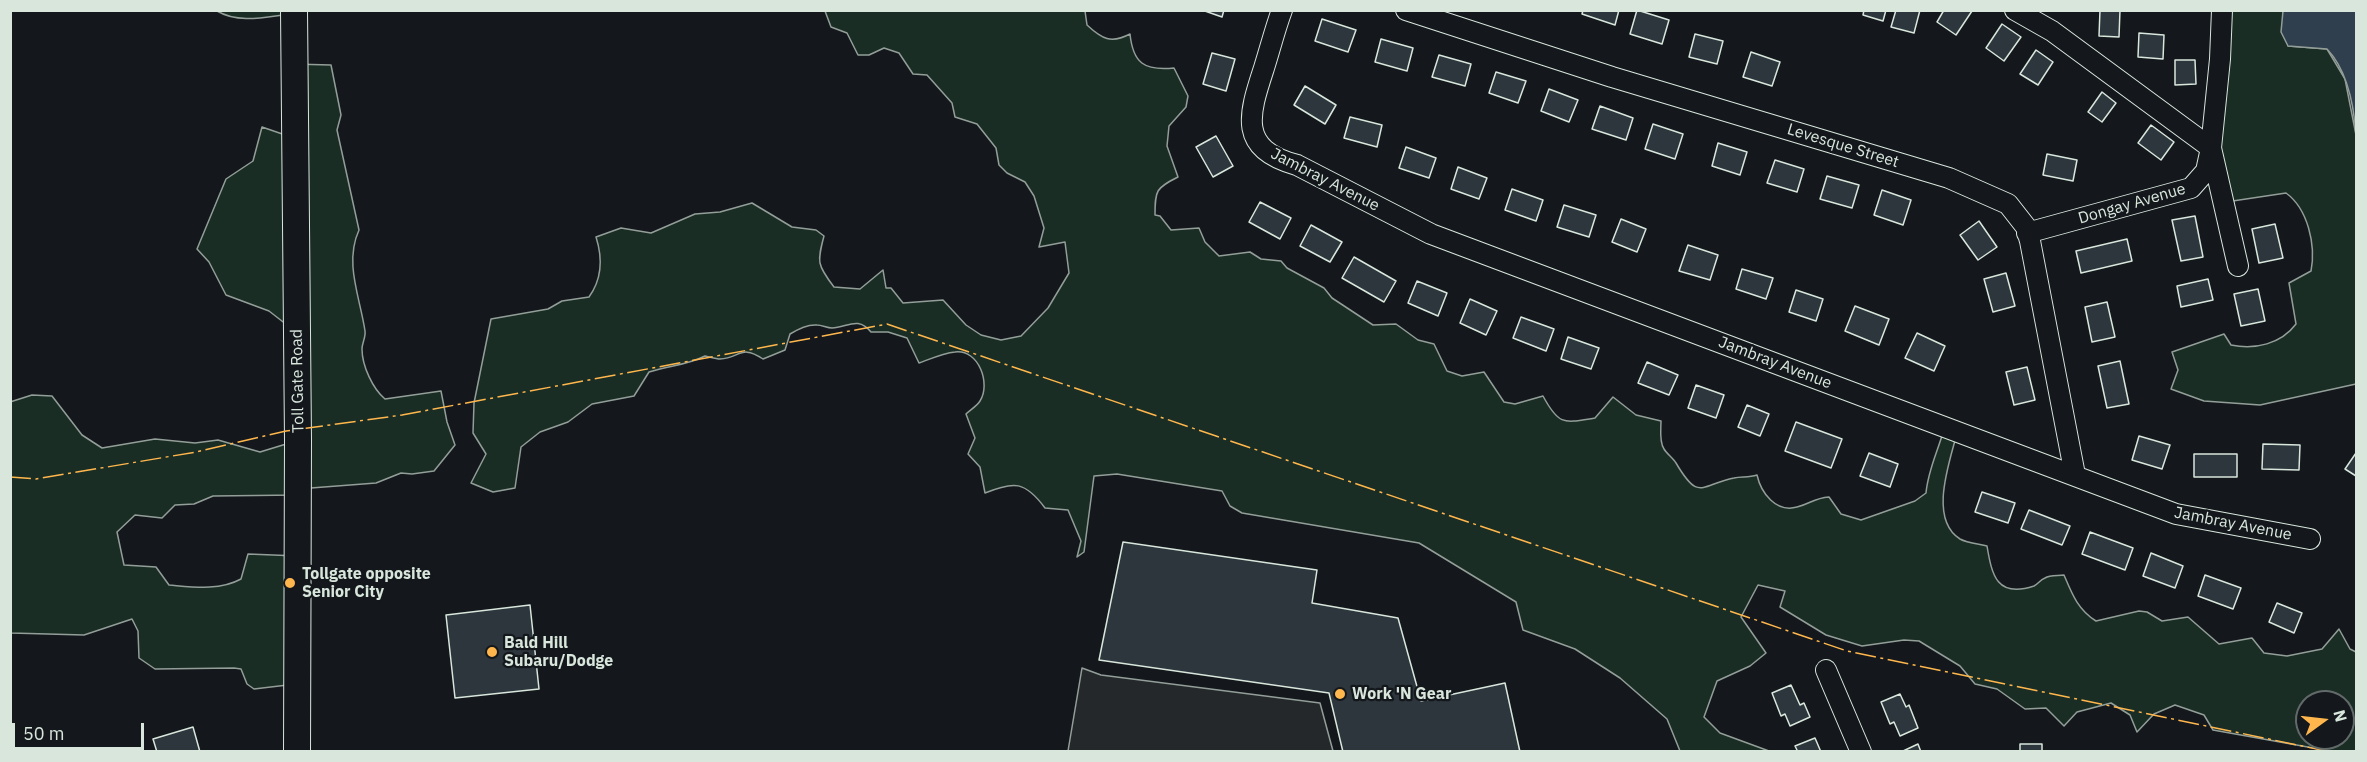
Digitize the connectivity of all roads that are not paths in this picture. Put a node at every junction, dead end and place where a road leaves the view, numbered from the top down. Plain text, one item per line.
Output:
1 (294, 10) edge
2 (1282, 10) edge
3 (1406, 10) edge
4 (2222, 10) edge
5 (2020, 12) edge
6 (2211, 148) junction
7 (2028, 233) junction
8 (2238, 266) dead end
9 (2075, 475) junction
10 (2310, 539) dead end
11 (1826, 670) dead end
12 (297, 752) edge
13 (1861, 752) edge

1 - 12 main road, Toll Gate Road
2 - 9 street, Jambray Avenue
3 - 7 street, Levesque Street
4 - 6 street
5 - 6 street
6 - 7 street, Dongay Avenue
6 - 8 street
7 - 9 street, Levesque Street
9 - 10 street, Jambray Avenue
11 - 13 street

